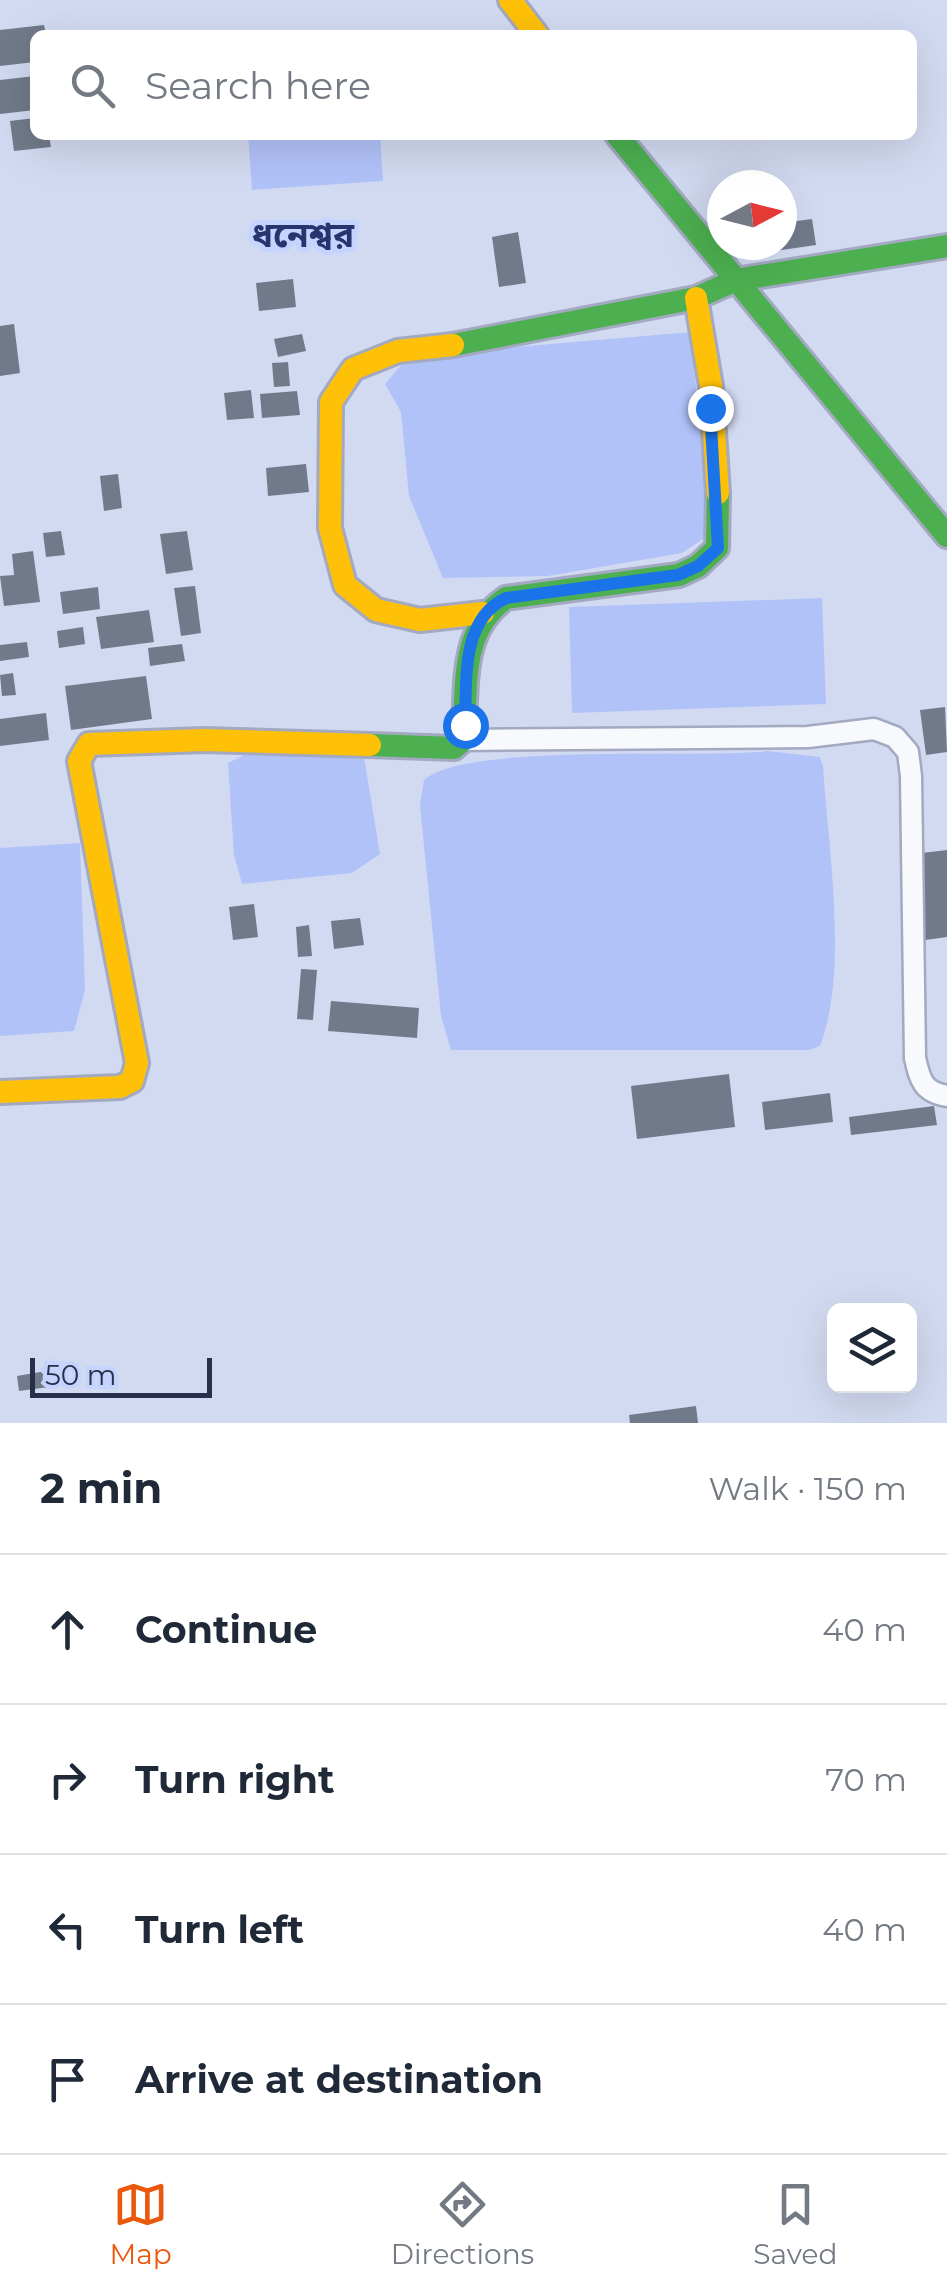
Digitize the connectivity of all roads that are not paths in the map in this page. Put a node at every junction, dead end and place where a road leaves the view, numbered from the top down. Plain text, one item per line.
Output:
1 (510, 0) edge
2 (533, 30) edge
3 (621, 140) edge
4 (947, 246) edge
5 (736, 280) junction
6 (696, 298) junction
7 (947, 536) edge
8 (483, 613) junction
9 (463, 740) junction
10 (0, 1092) edge
11 (947, 1096) edge

1 - 2 street
3 - 5 street
4 - 5 street
5 - 6 street
5 - 7 street
6 - 8 street
6 - 8 street
8 - 9 street
9 - 10 street
9 - 11 street

